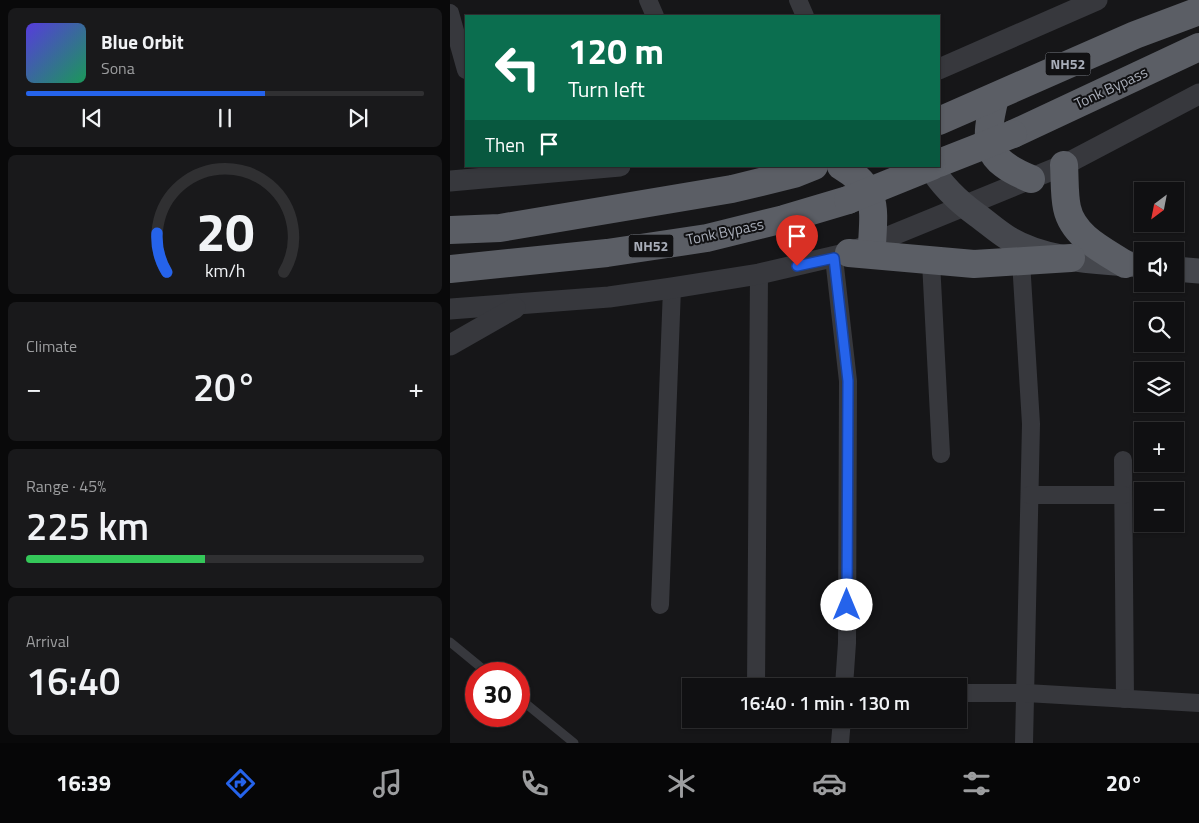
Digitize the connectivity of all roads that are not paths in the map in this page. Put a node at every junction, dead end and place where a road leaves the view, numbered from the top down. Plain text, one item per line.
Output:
1 (648, 0) edge
2 (798, 0) edge
3 (1097, 0) edge
4 (1180, 0) edge
5 (1199, 11) edge
6 (450, 13) edge
7 (655, 15) edge
8 (805, 15) edge
9 (1135, 35) junction
10 (1199, 47) edge
11 (465, 66) edge
12 (940, 69) edge
13 (1199, 94) edge
14 (994, 97) junction
15 (940, 121) edge
16 (940, 164) edge
17 (1064, 165) junction
18 (599, 167) edge
19 (812, 167) edge
20 (842, 167) edge
21 (929, 167) edge
22 (932, 167) edge
23 (496, 172) edge
24 (1031, 179) junction
25 (450, 181) edge
26 (966, 206) junction
27 (450, 230) edge
28 (852, 252) junction
29 (1072, 258) junction
30 (1021, 261) junction
31 (931, 262) junction
32 (1134, 264) edge
33 (450, 269) edge
34 (1184, 270) edge
35 (1199, 271) edge
36 (760, 274) junction
37 (672, 288) junction
38 (519, 305) junction
39 (450, 309) edge
40 (450, 345) edge
41 (941, 454) dead end
42 (1123, 460) dead end
43 (1030, 495) junction
44 (1123, 495) junction
45 (660, 605) dead end
46 (450, 642) edge
47 (474, 662) edge
48 (756, 678) edge
49 (845, 678) edge
50 (967, 693) edge
51 (1026, 694) junction
52 (1125, 699) junction
53 (1199, 703) edge
54 (530, 707) edge
55 (841, 728) edge
56 (574, 743) edge
57 (840, 743) edge
58 (1024, 743) edge

1 - 7 street
2 - 8 street
3 - 12 street
4 - 9 highway
5 - 9 highway, NH52
6 - 11 street
9 - 14 highway, NH52
10 - 16 highway, Tonk Bypass / NH52, bridge
13 - 17 street
14 - 15 highway, NH52
14 - 24 highway
17 - 24 street
17 - 32 highway
18 - 23 street
19 - 27 highway
20 - 28 highway
21 - 33 highway, Tonk Bypass / NH52, bridge
22 - 26 main road
23 - 25 street
24 - 26 street
26 - 28 street
26 - 29 main road
28 - 31 highway
28 - 36 street
28 - 49 street
29 - 30 highway
29 - 32 main road
30 - 31 highway
30 - 43 street
31 - 41 street
34 - 35 main road
36 - 37 street
36 - 48 street
37 - 38 street
37 - 45 street
38 - 39 street
38 - 40 street
42 - 44 street
43 - 44 street
43 - 51 street
44 - 52 street
46 - 47 lane
50 - 51 street
51 - 52 street
51 - 58 street
52 - 53 street
54 - 56 lane
55 - 57 street

